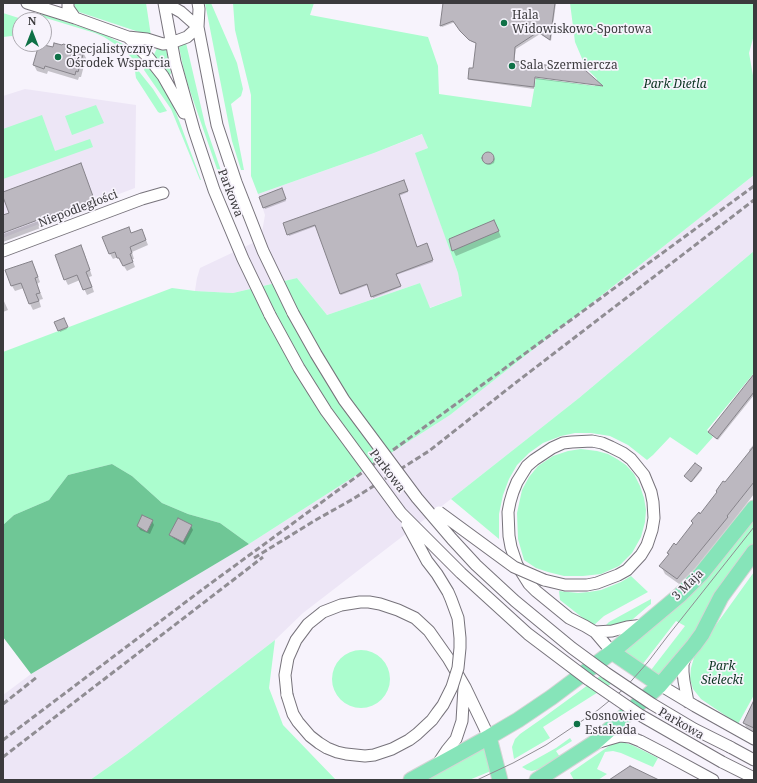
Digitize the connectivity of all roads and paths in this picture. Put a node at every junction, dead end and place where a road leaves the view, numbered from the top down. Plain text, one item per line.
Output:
1 (29, 3) edge
2 (68, 3) edge
3 (164, 3) edge
4 (198, 3) edge
5 (75, 18) junction
6 (198, 26) junction
7 (128, 37) junction
8 (171, 43) junction
9 (194, 130) junction
10 (164, 193) dead end
11 (3, 251) edge
12 (417, 498) junction
13 (754, 508) edge
14 (401, 513) junction
15 (754, 552) edge
16 (644, 625) junction
17 (595, 632) junction
18 (612, 652) junction
19 (686, 655) junction
20 (660, 685) junction
21 (464, 687) junction
22 (688, 702) junction
23 (490, 737) junction
24 (754, 739) edge
25 (594, 743) junction
26 (754, 760) edge
27 (437, 765) junction
28 (754, 778) edge
29 (411, 780) edge
30 (500, 780) edge
31 (537, 780) edge
32 (713, 780) edge

1 - 5 street
2 - 5 street
3 - 6 street
3 - 8 street, Parkowa
4 - 6 street, Parkowa
5 - 7 street
6 - 8 street
6 - 12 street, Parkowa, bridge
7 - 8 street
7 - 9 street
8 - 9 street, Parkowa
9 - 14 street, Parkowa, bridge
10 - 11 street, Niepodległości
12 - 17 street, bridge
12 - 26 street, Parkowa, bridge
13 - 16 main road, 3 Maja
14 - 21 street, bridge
14 - 28 street, Parkowa, bridge
15 - 19 main road
16 - 17 street
16 - 18 main road, 3 Maja
17 - 18 street
18 - 20 main road
18 - 23 main road, 3 Maja
19 - 20 main road
19 - 22 street
20 - 22 street
20 - 25 main road
21 - 23 street
21 - 27 street
22 - 24 street
23 - 27 main road
23 - 30 main road
25 - 31 main road
25 - 32 street
27 - 29 main road

